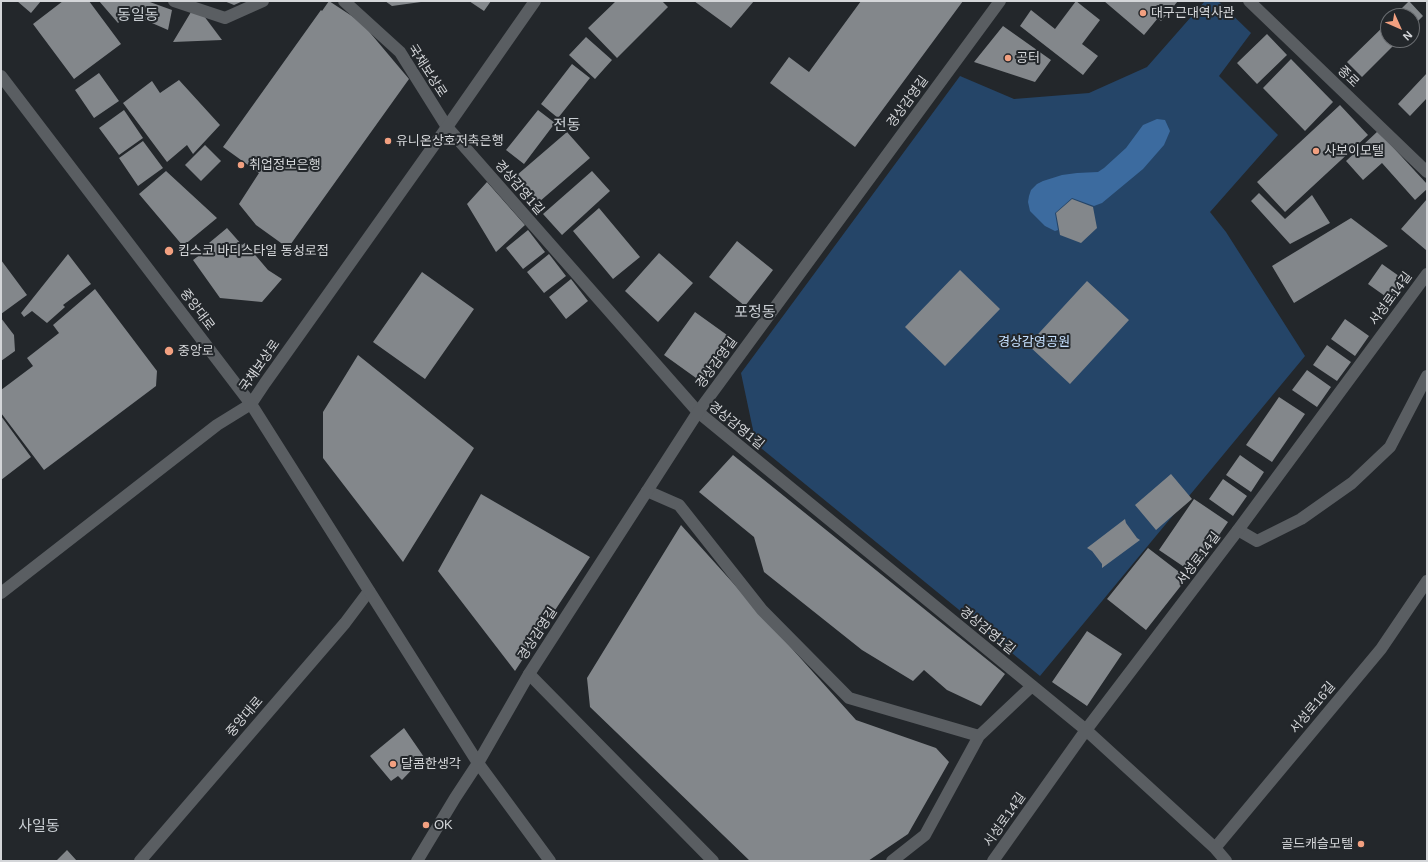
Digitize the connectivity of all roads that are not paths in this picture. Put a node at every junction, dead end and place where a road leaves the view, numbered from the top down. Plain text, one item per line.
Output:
1 (174, 1) edge
2 (264, 1) edge
3 (344, 1) edge
4 (535, 1) edge
5 (1000, 1) edge
6 (1249, 1) edge
7 (1, 76) edge
8 (447, 127) junction
9 (1427, 172) edge
10 (1427, 274) edge
11 (1427, 376) edge
12 (251, 404) junction
13 (698, 412) junction
14 (647, 491) junction
15 (1238, 530) junction
16 (1427, 582) edge
17 (369, 591) junction
18 (1, 593) edge
19 (529, 674) junction
20 (1032, 686) junction
21 (1086, 730) junction
22 (979, 736) junction
23 (478, 763) junction
24 (1214, 848) junction
25 (140, 861) edge
26 (417, 861) edge
27 (550, 861) edge
28 (713, 861) edge
29 (892, 861) edge
30 (993, 861) edge
31 (1226, 861) edge

1 - 2 street
3 - 8 street, 국채보상로
4 - 8 street, 국채보상로
5 - 13 street, 경상감영길
6 - 9 street, 종로
7 - 12 street, 중앙대로
8 - 12 street, 국채보상로
8 - 13 street, 경상감영1길
10 - 15 street, 서성로14길
11 - 15 street
12 - 17 street, 중앙대로
12 - 18 street, 국채보상로
13 - 14 street, 경상감영길
13 - 20 street, 경상감영1길
14 - 19 street, 경상감영길
14 - 22 street
15 - 21 street, 서성로14길
16 - 24 street, 서성로16길
17 - 23 street, 중앙대로
17 - 25 street, 중앙대로
19 - 23 street, 경상감영길
19 - 28 street, 경상감영길
20 - 21 street, 경상감영1길
20 - 22 street
21 - 24 street, 경상감영1길
21 - 30 street, 서성로14길
22 - 29 street
23 - 26 street, 경상감영길
23 - 27 street, 중앙대로
24 - 31 street, 경상감영1길

